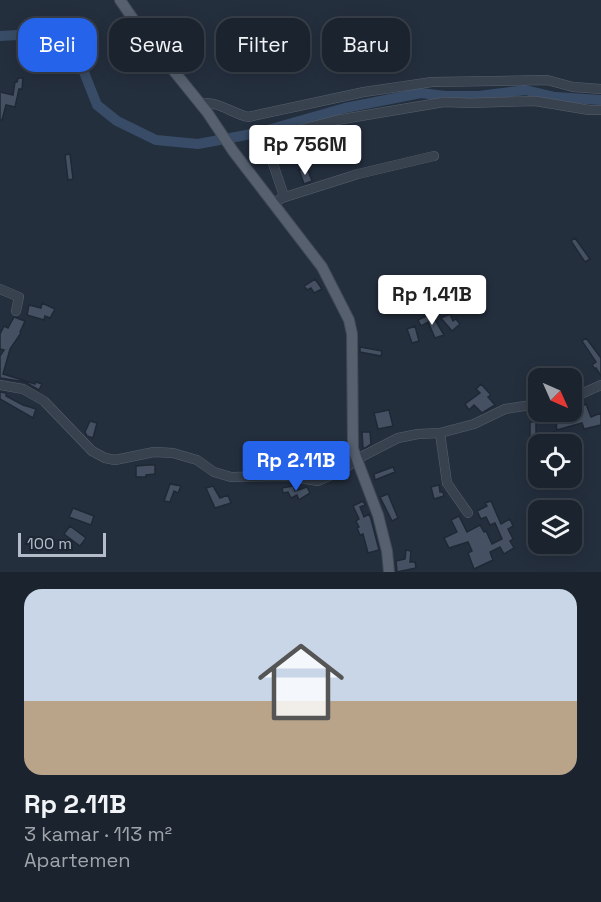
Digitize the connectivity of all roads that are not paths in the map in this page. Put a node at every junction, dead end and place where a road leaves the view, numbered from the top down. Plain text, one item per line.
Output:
1 (120, 0) edge
2 (601, 89) edge
3 (203, 108) junction
4 (601, 110) edge
5 (434, 156) dead end
6 (278, 200) junction
7 (0, 289) edge
8 (16, 311) dead end
9 (0, 385) edge
10 (601, 385) edge
11 (582, 394) edge
12 (528, 406) edge
13 (440, 434) junction
14 (357, 459) junction
15 (468, 513) dead end
16 (389, 572) edge

1 - 3 main road
2 - 3 street
3 - 6 main road
4 - 6 street
5 - 6 street
6 - 14 main road
7 - 8 street
9 - 14 street
10 - 11 street
12 - 13 street
13 - 14 street
13 - 15 street
14 - 16 main road

